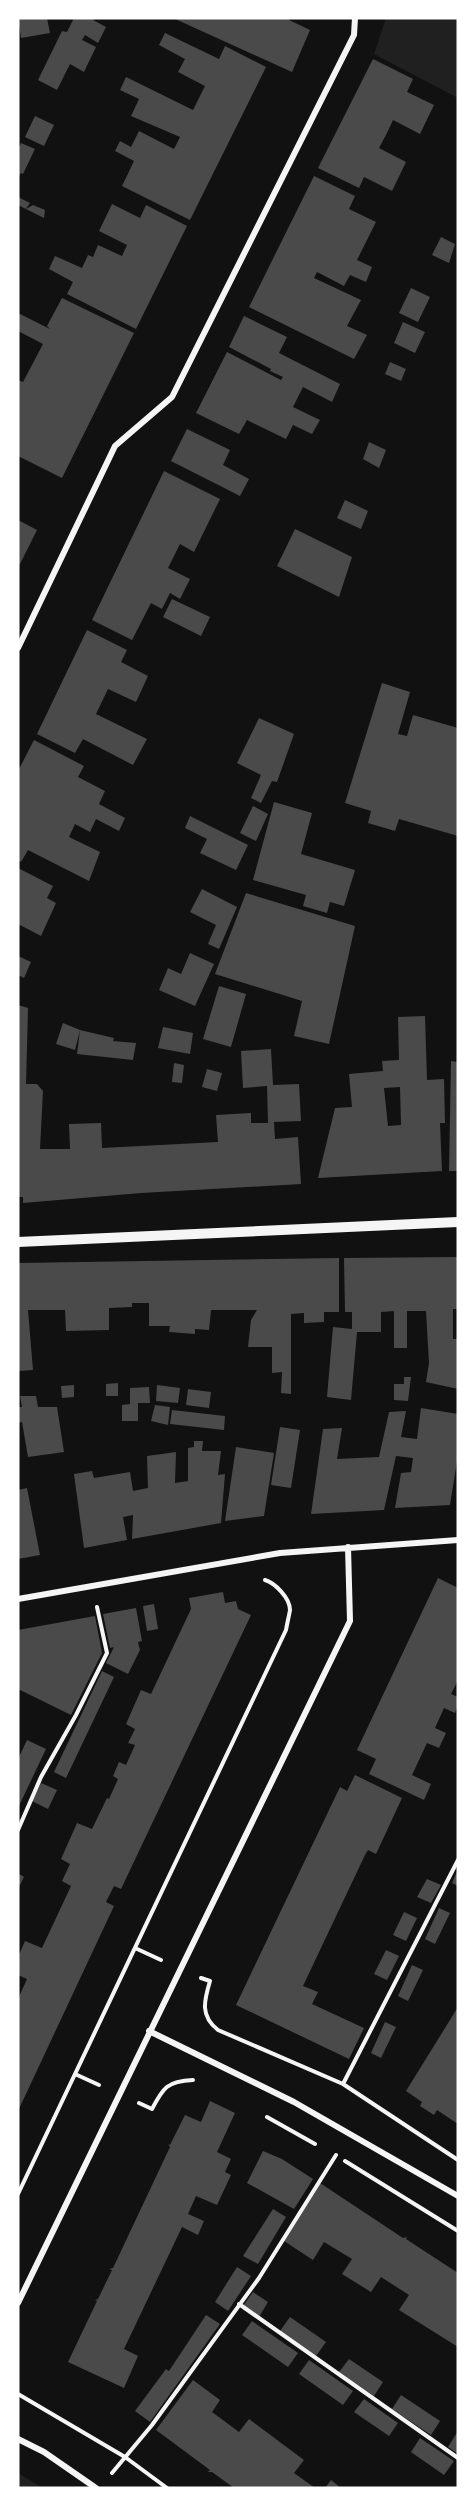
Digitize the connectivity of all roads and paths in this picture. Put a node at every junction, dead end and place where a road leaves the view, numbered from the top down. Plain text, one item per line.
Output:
1 (355, 18) edge
2 (18, 648) edge
3 (458, 1222) edge
4 (18, 1242) edge
5 (458, 1540) edge
6 (348, 1547) junction
7 (261, 1578) dead end
8 (18, 1599) edge
9 (108, 1604) dead end
10 (97, 1606) junction
11 (86, 1609) dead end
12 (18, 1830) edge
13 (458, 1860) edge
14 (135, 1948) junction
15 (180, 1969) junction
16 (149, 2031) junction
17 (75, 2074) junction
18 (202, 2084) dead end
19 (343, 2084) junction
20 (119, 2094) junction
21 (263, 2115) dead end
22 (325, 2149) dead end
23 (458, 2160) edge
24 (18, 2194) edge
25 (458, 2196) edge
26 (458, 2231) edge
27 (18, 2303) edge
28 (239, 2304) junction
29 (18, 2394) edge
30 (18, 2439) edge
31 (125, 2457) junction
32 (458, 2458) edge
33 (106, 2480) dead end
34 (96, 2488) edge
35 (167, 2488) edge

1 - 2 street
3 - 4 street
5 - 6 street
6 - 8 street
6 - 15 street
7 - 14 path
9 - 10 path
10 - 11 path
10 - 12 path
13 - 19 path
14 - 15 path
14 - 17 path
15 - 16 street
15 - 19 path
16 - 20 street
16 - 25 street
17 - 20 path
17 - 24 path
18 - 20 path
19 - 23 path
20 - 27 street
21 - 22 path
26 - 28 path
28 - 31 path
28 - 32 path
29 - 31 path
30 - 34 street
31 - 33 path
31 - 35 path

